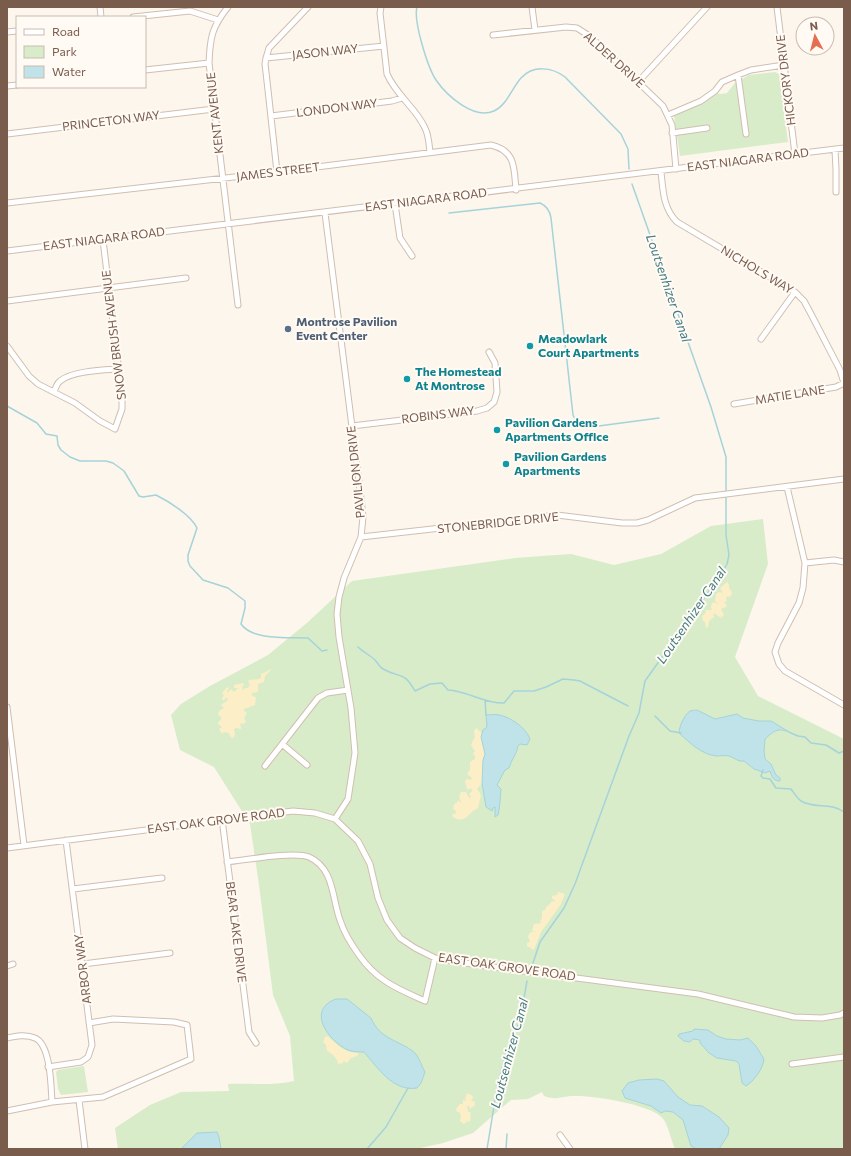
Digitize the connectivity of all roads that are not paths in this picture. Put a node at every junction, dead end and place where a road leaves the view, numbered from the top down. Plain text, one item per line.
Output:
1 (228, 7) edge
2 (308, 7) edge
3 (381, 7) edge
4 (532, 7) edge
5 (707, 7) edge
6 (777, 7) edge
7 (142, 16) edge
8 (218, 20) junction
9 (535, 30) junction
10 (493, 35) dead end
11 (384, 46) junction
12 (266, 58) junction
13 (209, 63) junction
14 (784, 65) junction
15 (146, 70) edge
16 (738, 74) junction
17 (639, 81) junction
18 (402, 98) junction
19 (214, 109) junction
20 (668, 115) junction
21 (271, 116) junction
22 (707, 128) dead end
23 (672, 133) junction
24 (7, 134) edge
25 (746, 134) dead end
26 (844, 148) edge
27 (835, 150) junction
28 (430, 152) junction
29 (794, 154) junction
30 (676, 169) junction
31 (277, 172) junction
32 (661, 172) junction
33 (222, 178) junction
34 (516, 190) junction
35 (836, 192) dead end
36 (7, 203) edge
37 (395, 204) junction
38 (324, 213) junction
39 (228, 224) junction
40 (103, 240) junction
41 (7, 251) edge
42 (412, 256) dead end
43 (186, 278) dead end
44 (108, 287) junction
45 (795, 292) junction
46 (7, 300) edge
47 (238, 305) dead end
48 (761, 339) dead end
49 (7, 346) edge
50 (489, 352) dead end
51 (118, 369) junction
52 (844, 382) edge
53 (54, 391) junction
54 (734, 404) dead end
55 (352, 426) junction
56 (844, 479) edge
57 (787, 487) junction
58 (361, 537) junction
59 (844, 562) edge
60 (805, 563) junction
61 (348, 690) junction
62 (844, 705) edge
63 (7, 707) edge
64 (282, 744) junction
65 (307, 765) dead end
66 (265, 766) dead end
67 (222, 819) junction
68 (335, 819) junction
69 (66, 840) junction
70 (24, 845) junction
71 (7, 848) edge
72 (227, 862) junction
73 (162, 878) dead end
74 (73, 889) junction
75 (170, 954) dead end
76 (435, 958) junction
77 (83, 964) junction
78 (844, 1013) edge
79 (89, 1023) junction
80 (7, 1038) edge
81 (256, 1043) dead end
82 (844, 1057) edge
83 (792, 1064) dead end
84 (48, 1066) junction
85 (79, 1100) junction
86 (52, 1102) junction
87 (7, 1111) edge
88 (560, 1135) dead end
89 (85, 1149) edge
90 (570, 1149) edge

1 - 8 street, KENT AVENUE
2 - 12 street
3 - 11 street
4 - 9 street
5 - 17 street
6 - 14 street, HICKORY DRIVE
7 - 8 street
8 - 13 street, KENT AVENUE
9 - 10 street, ALDER DRIVE
9 - 17 street, ALDER DRIVE
11 - 12 street, JASON WAY
11 - 18 street
12 - 21 street
13 - 15 street
13 - 19 street, KENT AVENUE
14 - 16 street
14 - 29 street, HICKORY DRIVE
16 - 20 street
16 - 25 street
17 - 20 street, ALDER DRIVE
18 - 21 street, LONDON WAY
18 - 28 street
19 - 24 street, PRINCETON WAY
19 - 33 street, KENT AVENUE
20 - 23 street, ALDER DRIVE
21 - 31 street
22 - 23 street
23 - 30 street, ALDER DRIVE
26 - 27 street, EAST NIAGARA ROAD
27 - 29 street, EAST NIAGARA ROAD
27 - 35 street
28 - 31 street, JAMES STREET
28 - 34 street, JAMES STREET
29 - 30 street, EAST NIAGARA ROAD
30 - 32 street, EAST NIAGARA ROAD
31 - 33 street, JAMES STREET
32 - 34 street, EAST NIAGARA ROAD
32 - 45 street, NICHOLS WAY
33 - 36 street, JAMES STREET
33 - 39 street, KENT AVENUE
34 - 37 street, EAST NIAGARA ROAD
37 - 38 street, EAST NIAGARA ROAD
37 - 42 street
38 - 39 street, EAST NIAGARA ROAD
38 - 55 street, PAVILION DRIVE
39 - 40 street, EAST NIAGARA ROAD
39 - 47 street, KENT AVENUE
40 - 41 street, EAST NIAGARA ROAD
40 - 44 street, SNOW BRUSH AVENUE
43 - 44 street
44 - 46 street
44 - 51 street, SNOW BRUSH AVENUE
45 - 48 street
45 - 52 street, NICHOLS WAY
49 - 53 street
50 - 55 street, ROBINS WAY
51 - 53 street
51 - 53 street, SNOW BRUSH AVENUE
52 - 54 street, MATIE LANE
55 - 58 street, PAVILION DRIVE
56 - 57 street, STONEBRIDGE DRIVE
57 - 58 street, STONEBRIDGE DRIVE
57 - 60 street
58 - 61 street, PAVILION DRIVE
59 - 60 street
60 - 62 street
61 - 64 street
61 - 68 street, PAVILION DRIVE
63 - 70 street
64 - 65 street
64 - 66 street
67 - 68 street, EAST OAK GROVE ROAD
67 - 69 street, EAST OAK GROVE ROAD
67 - 72 street, BEAR LAKE DRIVE
68 - 76 street, EAST OAK GROVE ROAD
69 - 70 street, EAST OAK GROVE ROAD
69 - 74 street, ARBOR WAY
70 - 71 street, EAST OAK GROVE ROAD
72 - 76 street
72 - 81 street, BEAR LAKE DRIVE
73 - 74 street
74 - 77 street, ARBOR WAY
75 - 77 street
76 - 78 street, EAST OAK GROVE ROAD
77 - 79 street, ARBOR WAY
79 - 84 street, ARBOR WAY
79 - 85 street
80 - 84 street
82 - 83 street
84 - 86 street
85 - 86 street
85 - 89 street
86 - 87 street
88 - 90 street

